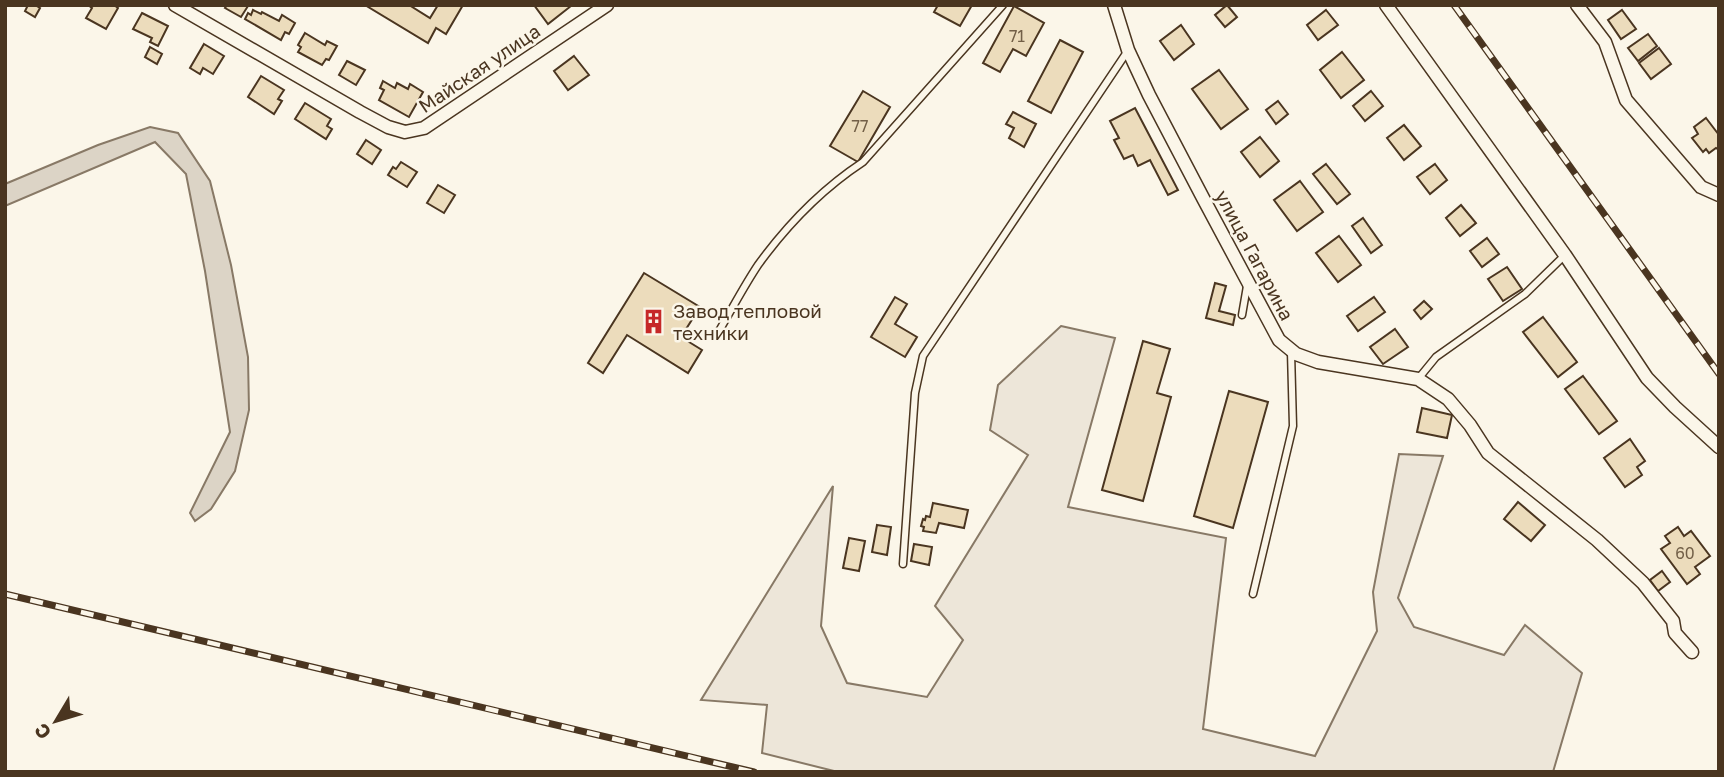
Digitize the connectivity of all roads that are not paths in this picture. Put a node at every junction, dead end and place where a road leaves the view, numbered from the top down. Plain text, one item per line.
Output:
1 (175, 5) edge
2 (607, 5) edge
3 (1003, 5) edge
4 (1114, 5) edge
5 (1386, 5) edge
6 (1577, 5) edge
7 (1128, 50) junction
8 (1719, 195) edge
9 (1565, 255) junction
10 (1247, 281) junction
11 (1242, 315) dead end
12 (719, 331) dead end
13 (1291, 350) junction
14 (1418, 379) junction
15 (1719, 447) edge
16 (903, 564) dead end
17 (1252, 594) dead end
18 (1692, 652) dead end

1 - 2 street, Майская улица
3 - 12 lane
4 - 7 street, улица Гагарина
5 - 9 street
6 - 8 street
7 - 10 street, улица Гагарина
7 - 16 lane
9 - 14 lane
9 - 15 street
10 - 11 lane
10 - 13 street, улица Гагарина
13 - 14 street, улица Гагарина
13 - 17 lane
14 - 18 street, улица Гагарина

